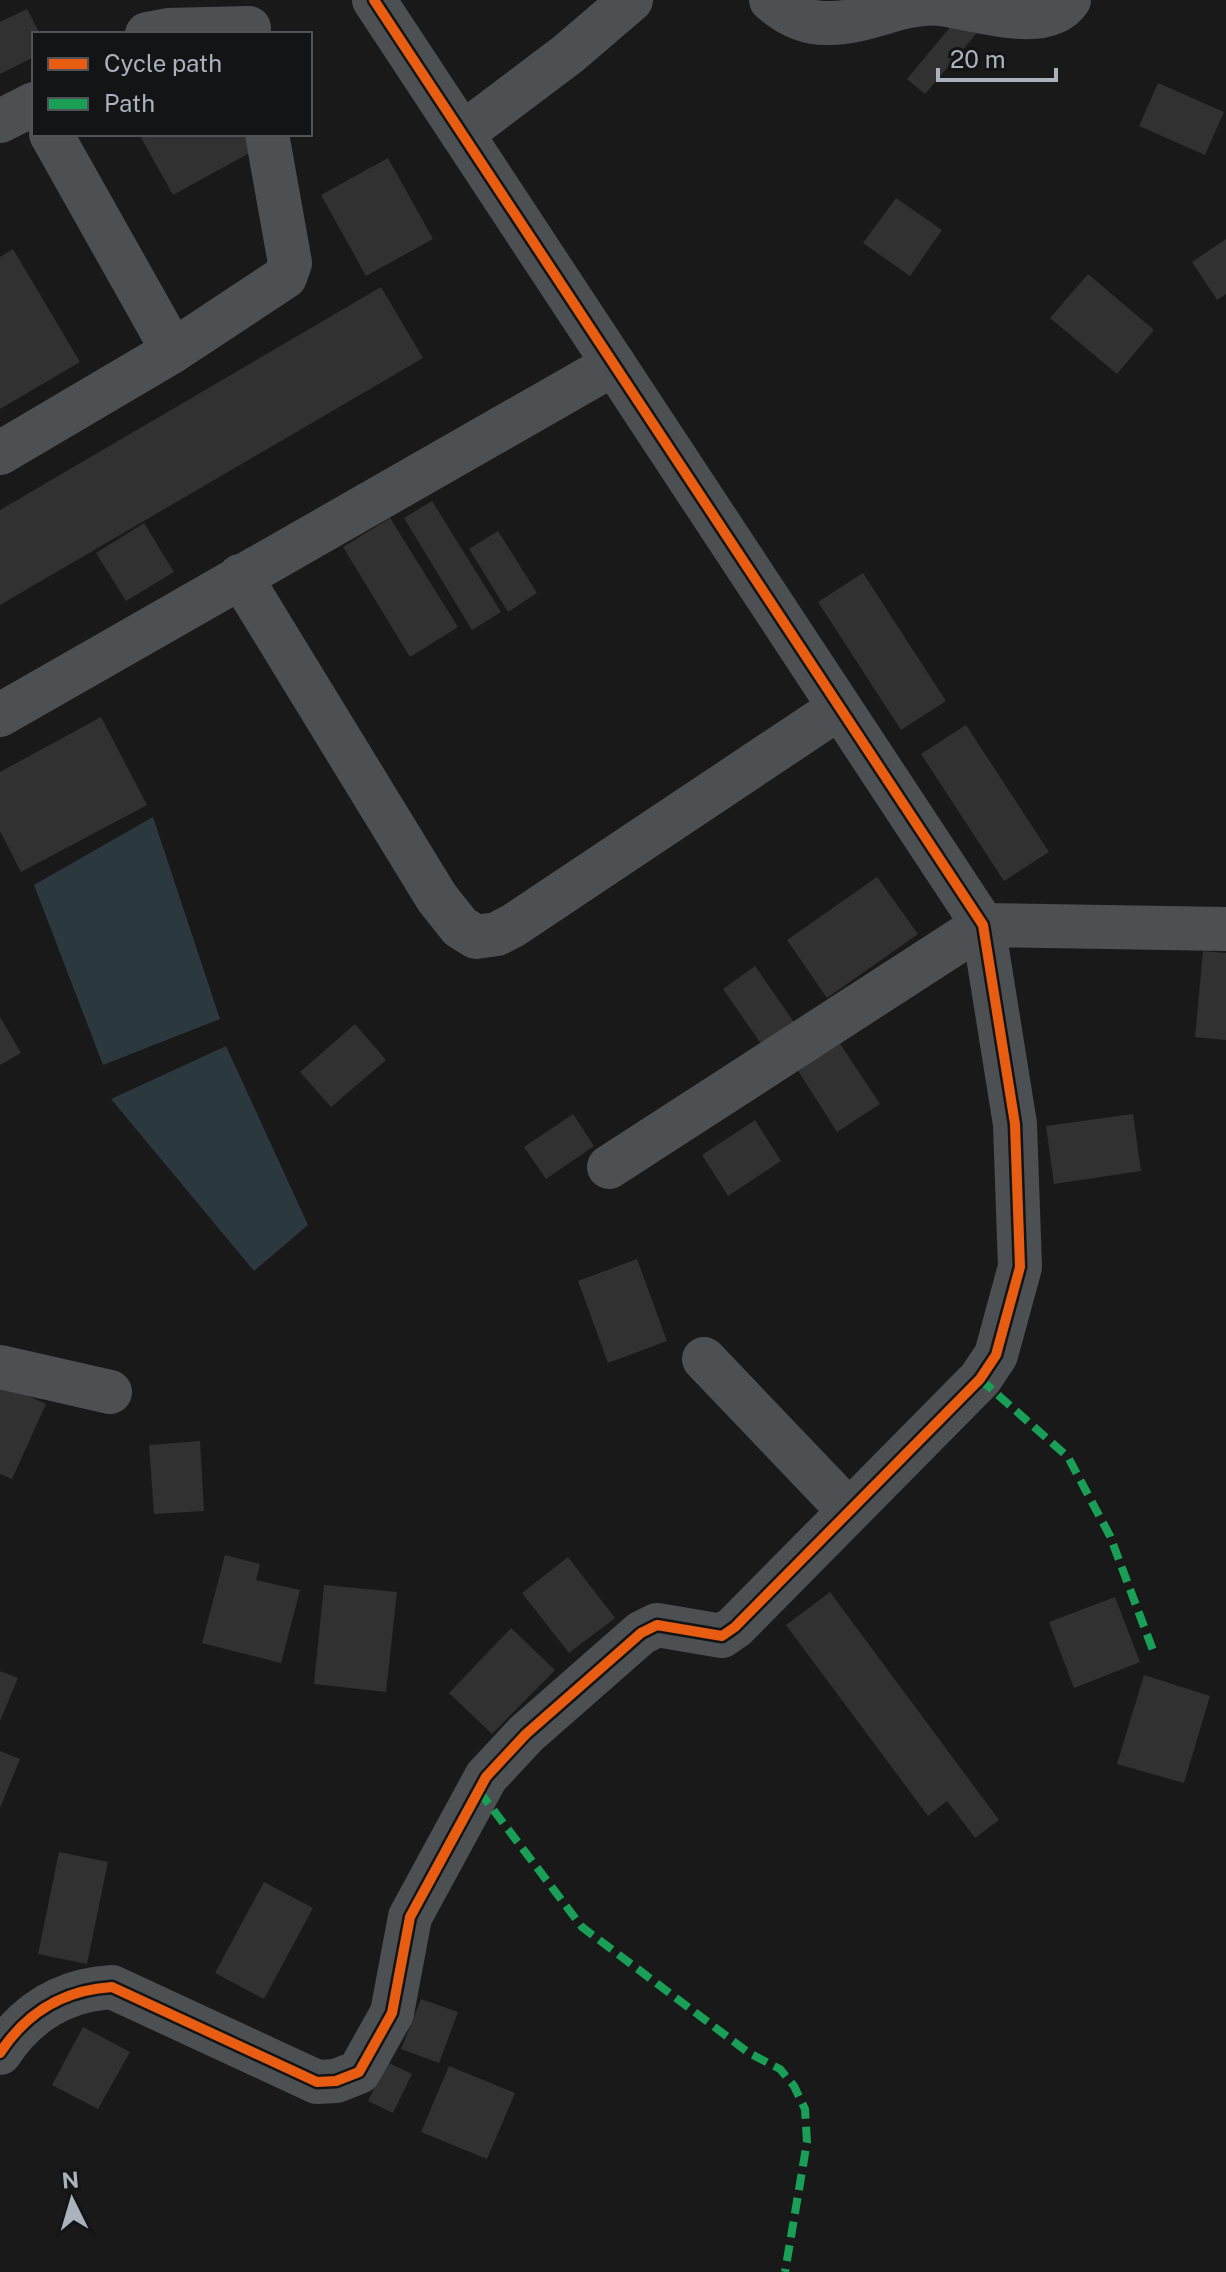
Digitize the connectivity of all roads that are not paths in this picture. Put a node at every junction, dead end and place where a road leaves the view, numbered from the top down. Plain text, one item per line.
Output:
1 (374, 0) edge
2 (631, 0) edge
3 (771, 0) edge
4 (1069, 0) edge
5 (249, 21) edge
6 (158, 32) edge
7 (32, 105) edge
8 (0, 121) edge
9 (462, 134) junction
10 (52, 136) edge
11 (267, 136) edge
12 (173, 351) junction
13 (614, 364) junction
14 (0, 453) edge
15 (240, 576) junction
16 (839, 708) junction
17 (0, 715) edge
18 (983, 925) junction
19 (1226, 929) edge
20 (609, 1167) dead end
21 (704, 1359) dead end
22 (0, 1367) edge
23 (110, 1392) dead end
24 (849, 1511) junction
25 (0, 2053) edge

1 - 9 street
2 - 9 street
3 - 4 street
5 - 6 street
7 - 8 street
9 - 13 street
10 - 12 street
11 - 12 street
12 - 14 street
13 - 15 street
13 - 16 street
15 - 16 street
15 - 17 street
16 - 18 street
18 - 19 street
18 - 20 street
18 - 24 street
21 - 24 street
22 - 23 street
24 - 25 street

